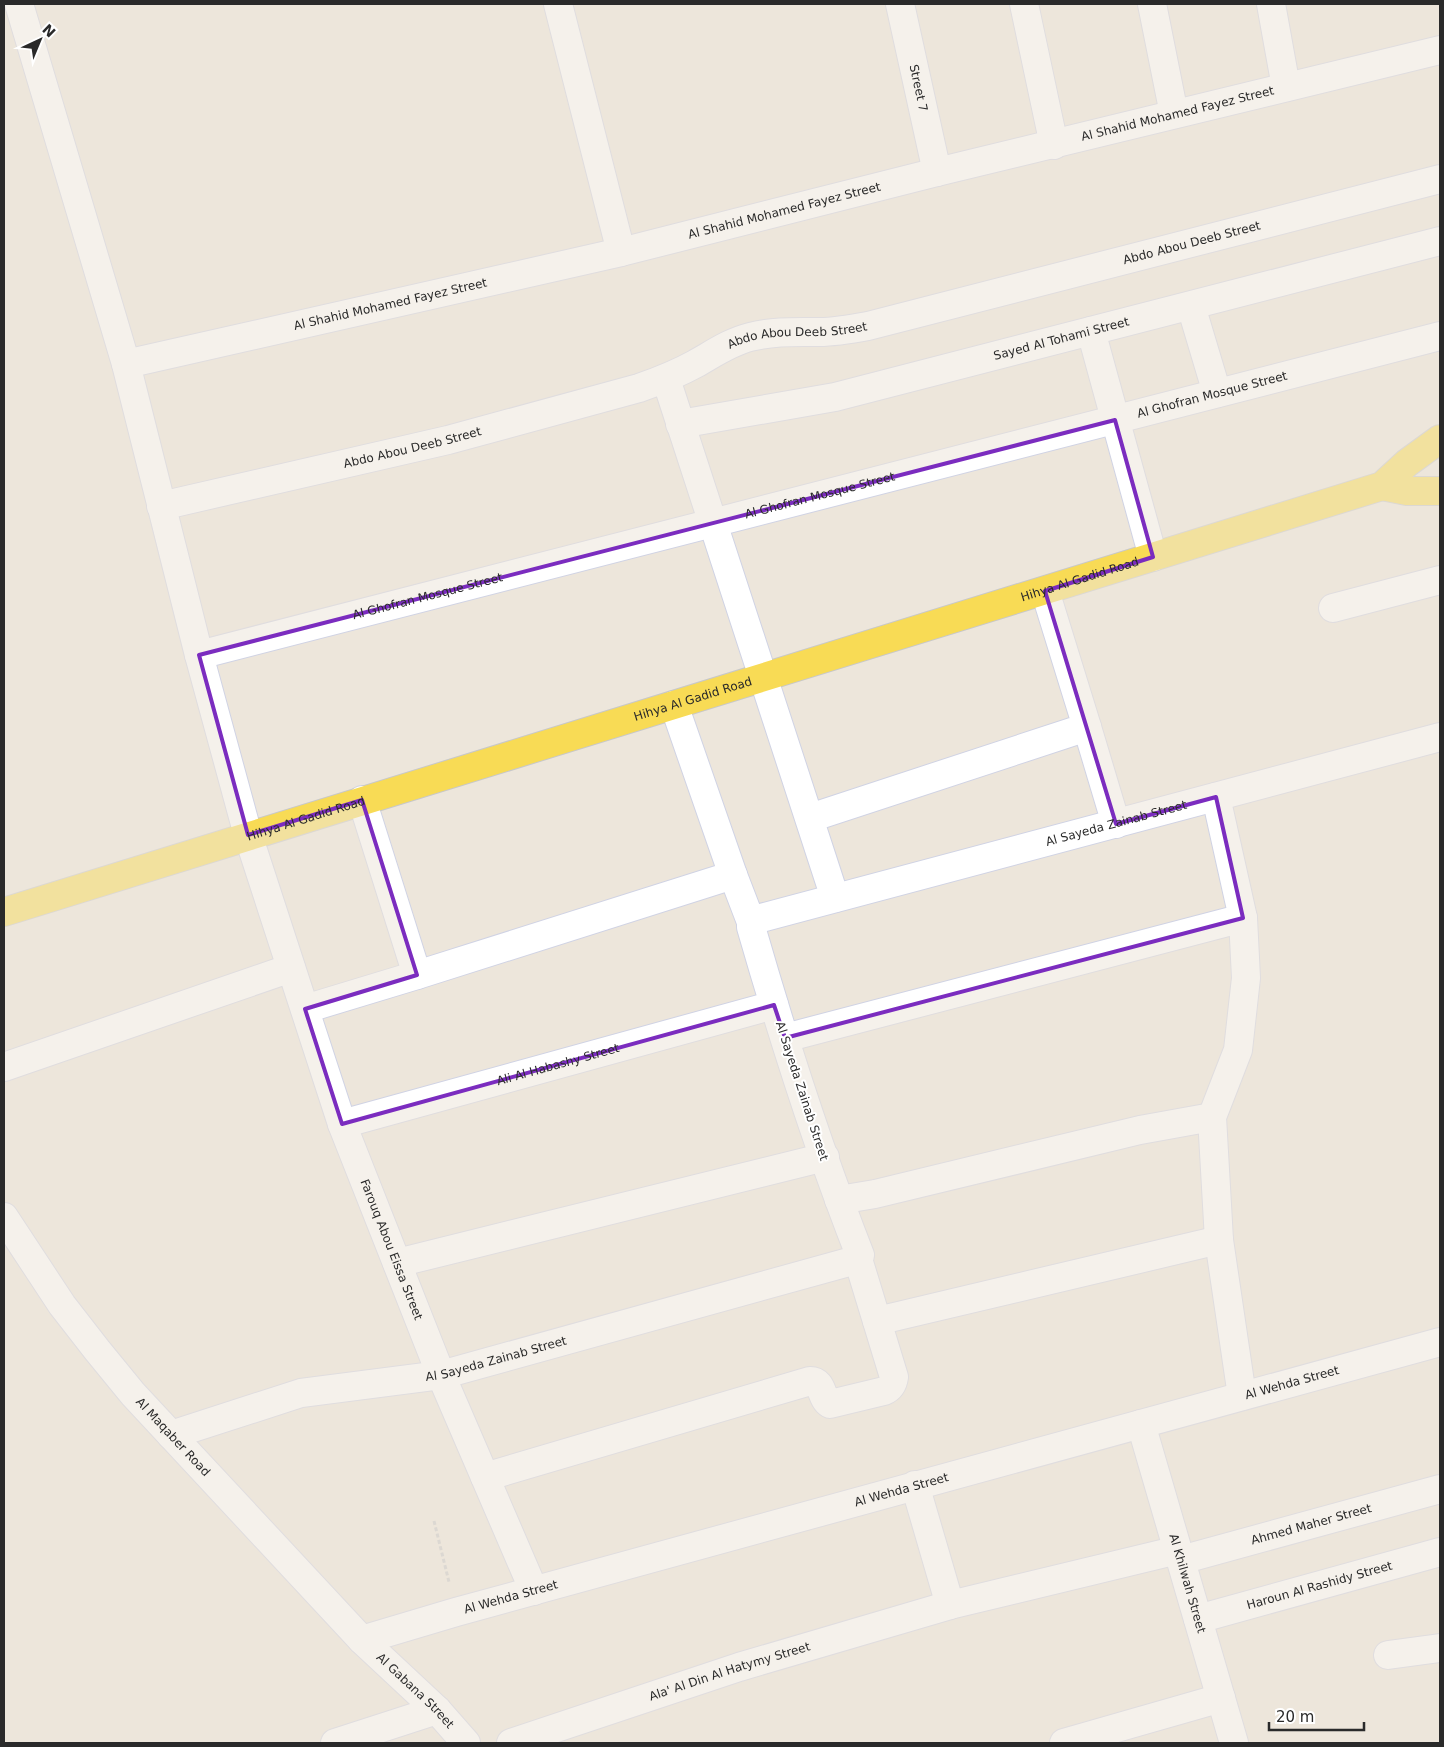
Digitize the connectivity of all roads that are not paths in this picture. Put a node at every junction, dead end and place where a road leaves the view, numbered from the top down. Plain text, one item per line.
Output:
1 (20, 4) edge
2 (558, 4) edge
3 (900, 4) edge
4 (1024, 4) edge
5 (1152, 4) edge
6 (1271, 4) edge
7 (1440, 50) edge
8 (1286, 87) junction
9 (1174, 114) junction
10 (1054, 145) junction
11 (938, 172) junction
12 (1440, 179) edge
13 (1440, 241) edge
14 (621, 252) junction
15 (1191, 306) junction
16 (1090, 331) junction
17 (1440, 336) edge
18 (126, 364) junction
19 (666, 378) junction
20 (1217, 393) junction
21 (1115, 420) junction
22 (680, 424) junction
23 (1440, 439) edge
24 (1382, 486) junction
25 (1440, 491) edge
26 (161, 506) junction
27 (714, 523) junction
28 (1153, 557) junction
29 (1440, 580) edge
30 (1045, 591) junction
31 (1334, 608) dead end
32 (199, 655) junction
33 (764, 677) junction
34 (674, 705) junction
35 (1087, 727) junction
36 (1440, 737) edge
37 (1216, 797) junction
38 (362, 800) junction
39 (810, 818) junction
40 (1116, 824) junction
41 (248, 835) junction
42 (733, 876) junction
43 (835, 898) junction
44 (4, 912) edge
45 (1243, 918) junction
46 (752, 922) junction
47 (291, 968) junction
48 (417, 975) junction
49 (774, 1005) junction
50 (305, 1008) junction
51 (785, 1038) junction
52 (4, 1067) edge
53 (1212, 1117) junction
54 (342, 1124) junction
55 (824, 1157) junction
56 (839, 1200) junction
57 (4, 1217) edge
58 (1220, 1240) junction
59 (858, 1259) junction
60 (397, 1264) junction
61 (877, 1321) junction
62 (1440, 1342) edge
63 (441, 1375) junction
64 (1242, 1396) junction
65 (1141, 1424) junction
66 (171, 1435) junction
67 (485, 1477) junction
68 (915, 1485) junction
69 (1440, 1489) edge
70 (1440, 1552) edge
71 (1180, 1555) junction
72 (534, 1590) junction
73 (950, 1605) junction
74 (1198, 1619) junction
75 (362, 1640) junction
76 (1440, 1648) edge
77 (1388, 1655) dead end
78 (1221, 1698) junction
79 (437, 1710) junction
80 (1102, 1738) edge
81 (335, 1743) edge
82 (466, 1743) edge
83 (511, 1743) edge
84 (1064, 1743) edge
85 (1234, 1743) edge

1 - 18 street, Farouq Abou Eissa Street
2 - 14 street
3 - 11 street, Street 7
4 - 10 street
5 - 9 street
6 - 8 street
7 - 8 street, Al Shahid Mohamed Fayez Street
8 - 9 street, Al Shahid Mohamed Fayez Street
9 - 10 street, Al Shahid Mohamed Fayez Street
10 - 11 street, Al Shahid Mohamed Fayez Street
11 - 14 street, Al Shahid Mohamed Fayez Street
12 - 19 street, Abdo Abou Deeb Street
13 - 15 street, Sayed Al Tohami Street
14 - 18 street, Al Shahid Mohamed Fayez Street
15 - 16 street, Sayed Al Tohami Street
15 - 20 street
16 - 21 street
16 - 22 street, Sayed Al Tohami Street
17 - 20 street, Al Ghofran Mosque Street
18 - 26 street, Farouq Abou Eissa Street
19 - 22 street
19 - 26 street, Abdo Abou Deeb Street
20 - 21 street, Al Ghofran Mosque Street
21 - 27 street, Al Ghofran Mosque Street
21 - 28 street
22 - 27 street
23 - 24 main road, Hihya Al Gadid Road
24 - 25 main road, Hihya Al Gadid Road
24 - 28 main road, Hihya Al Gadid Road
26 - 32 street, Farouq Abou Eissa Street
27 - 32 street, Al Ghofran Mosque Street
27 - 33 street
28 - 30 main road, Hihya Al Gadid Road
29 - 31 street
30 - 33 main road, Hihya Al Gadid Road
30 - 35 street
32 - 41 street, Farouq Abou Eissa Street
33 - 34 main road, Hihya Al Gadid Road
33 - 39 street
34 - 38 main road, Hihya Al Gadid Road
34 - 42 street
35 - 39 street
35 - 40 street
36 - 37 street, Al Sayeda Zainab Street
37 - 40 street, Al Sayeda Zainab Street
37 - 45 street
38 - 41 main road, Hihya Al Gadid Road
38 - 48 street
39 - 43 street
40 - 43 street, Al Sayeda Zainab Street
41 - 44 main road, Hihya Al Gadid Road
41 - 47 street, Farouq Abou Eissa Street
42 - 46 street
42 - 48 street
43 - 46 street, Al Sayeda Zainab Street
45 - 51 street
45 - 53 street
46 - 49 street, Al Sayeda Zainab Street
47 - 50 street, Farouq Abou Eissa Street
47 - 52 street
48 - 50 street
49 - 51 street, Al Sayeda Zainab Street
49 - 54 street, Ali Al Habashy Street
50 - 54 street, Farouq Abou Eissa Street
51 - 55 street, Al Sayeda Zainab Street
53 - 56 street
53 - 58 street
54 - 60 street, Farouq Abou Eissa Street
55 - 56 street, Al Sayeda Zainab Street
55 - 60 street
56 - 59 street, Al Sayeda Zainab Street
57 - 66 street, Al Maqaber Road
58 - 61 street
58 - 64 street
59 - 61 street
59 - 63 street, Al Sayeda Zainab Street
60 - 63 street, Farouq Abou Eissa Street
61 - 67 street
62 - 64 street, Al Wehda Street
63 - 66 street, Al Sayeda Zainab Street
63 - 67 street, Farouq Abou Eissa Street
64 - 65 street, Al Wehda Street
65 - 68 street, Al Wehda Street
65 - 71 street, Al Khilwah Street
66 - 75 street, Al Maqaber Road
67 - 72 street, Farouq Abou Eissa Street
68 - 72 street, Al Wehda Street
68 - 73 street
69 - 71 street, Ahmed Maher Street
70 - 74 street, Haroun Al Rashidy Street
71 - 73 street, Ahmed Maher Street
71 - 74 street, Al Khilwah Street
72 - 75 street, Al Wehda Street
73 - 83 street, Ala' Al Din Al Hatymy Street
74 - 78 street, Al Khilwah Street
75 - 79 street, Al Gabana Street
76 - 77 street
78 - 80 street
78 - 85 street, Al Khilwah Street
79 - 81 street
79 - 82 street, Al Gabana Street
80 - 84 street

